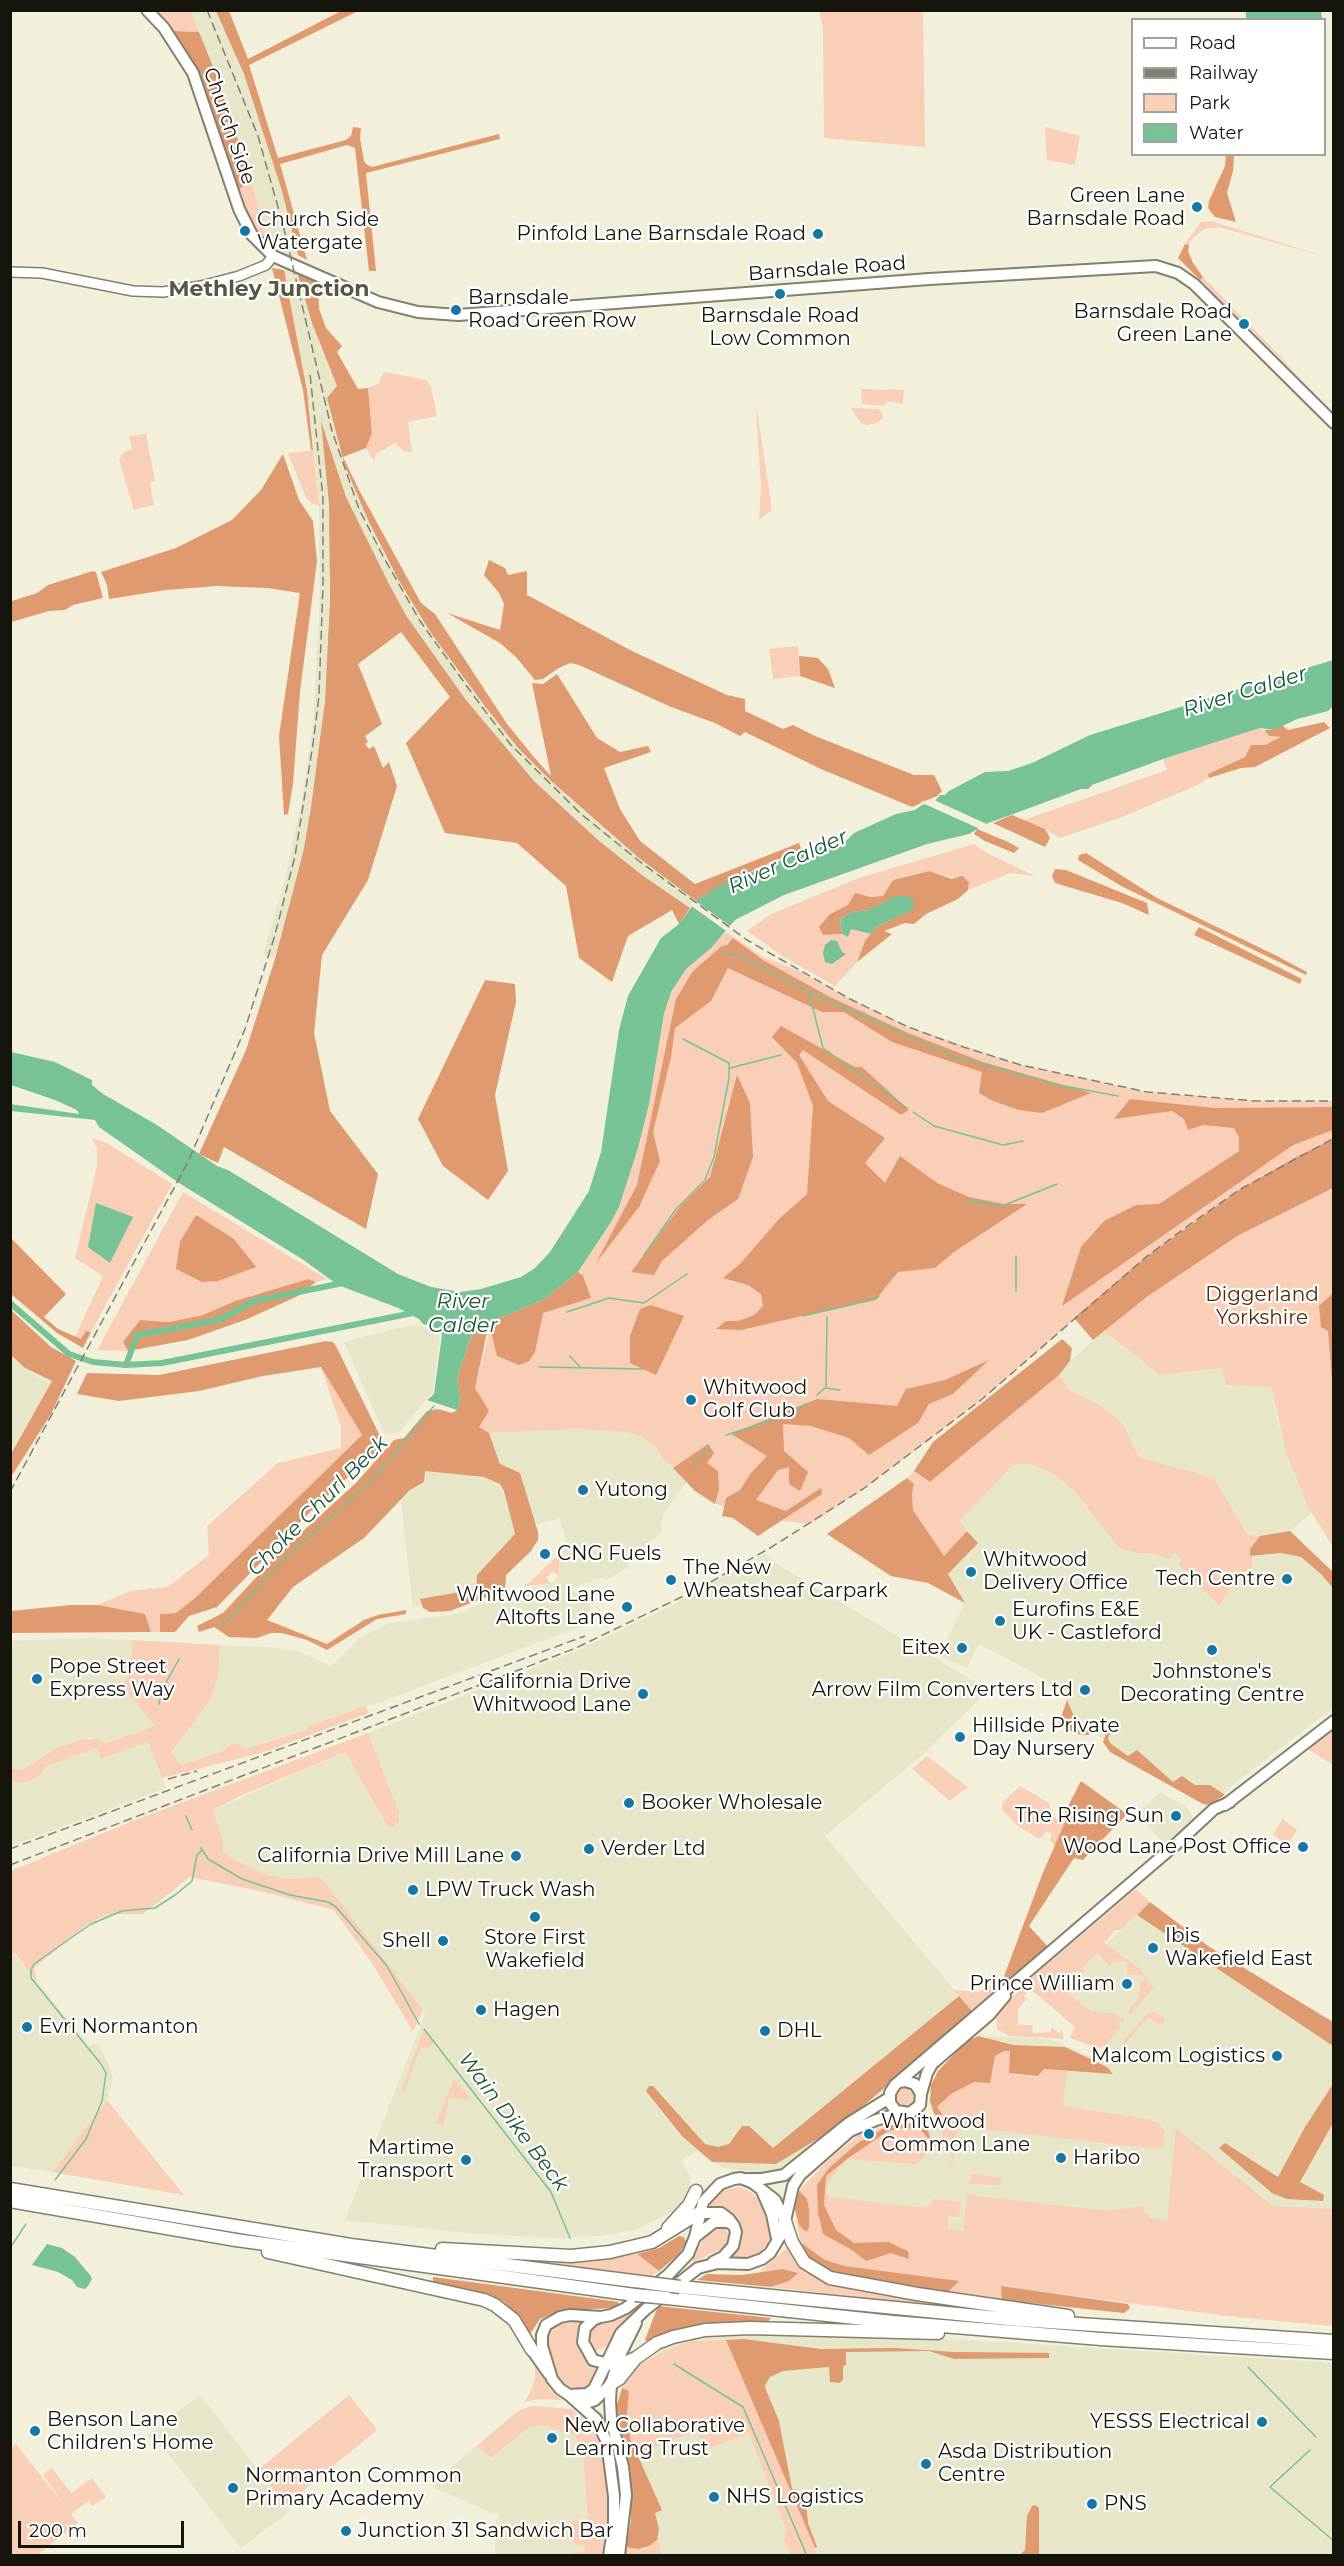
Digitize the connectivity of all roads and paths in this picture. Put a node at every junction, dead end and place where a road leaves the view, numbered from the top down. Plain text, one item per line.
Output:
1 (147, 10) edge
2 (273, 256) junction
3 (10, 272) edge
4 (1334, 423) edge
5 (1334, 1721) edge
6 (1019, 1979) junction
7 (899, 2082) junction
8 (921, 2094) junction
9 (889, 2098) junction
10 (901, 2113) junction
11 (741, 2178) junction
12 (761, 2188) junction
13 (10, 2189) edge
14 (696, 2191) dead end
15 (10, 2201) edge
16 (699, 2213) junction
17 (785, 2221) junction
18 (133, 2224) junction
19 (734, 2226) junction
20 (662, 2237) junction
21 (695, 2237) junction
22 (778, 2242) junction
23 (351, 2245) junction
24 (704, 2266) junction
25 (646, 2310) junction
26 (601, 2317) junction
27 (1186, 2332) junction
28 (1101, 2339) junction
29 (1334, 2341) edge
30 (613, 2346) junction
31 (584, 2348) junction
32 (532, 2350) joint
33 (1334, 2354) edge
34 (636, 2358) junction
35 (612, 2365) junction
36 (549, 2374) junction
37 (611, 2385) junction
38 (569, 2395) junction
39 (580, 2405) junction
40 (609, 2556) edge
41 (620, 2556) edge

1 - 2 main road, Church Side
2 - 3 main road
2 - 4 main road, Barnsdale Road
5 - 6 main road
6 - 7 main road
6 - 8 main road
7 - 8 main road
7 - 9 main road
8 - 10 main road
9 - 10 main road
9 - 11 main road
10 - 17 main road
11 - 12 main road
11 - 16 main road
12 - 17 main road
12 - 22 main road
13 - 23 highway
14 - 20 highway
15 - 18 highway
16 - 19 main road
16 - 20 highway
16 - 21 main road
17 - 22 main road
17 - 27 highway
18 - 28 highway, bridge
18 - 32 highway
19 - 21 main road
19 - 24 main road
20 - 23 highway
21 - 26 main road
22 - 24 main road
23 - 27 highway, bridge
24 - 25 main road
25 - 30 main road
25 - 35 main road
26 - 31 main road
26 - 36 main road
27 - 29 highway
28 - 33 highway
28 - 34 highway
30 - 31 main road
30 - 35 main road
31 - 35 main road
32 - 36 main road
34 - 35 highway
34 - 37 highway
35 - 37 main road
35 - 38 main road
36 - 38 main road
37 - 39 main road
37 - 41 main road
38 - 39 main road
39 - 40 main road

